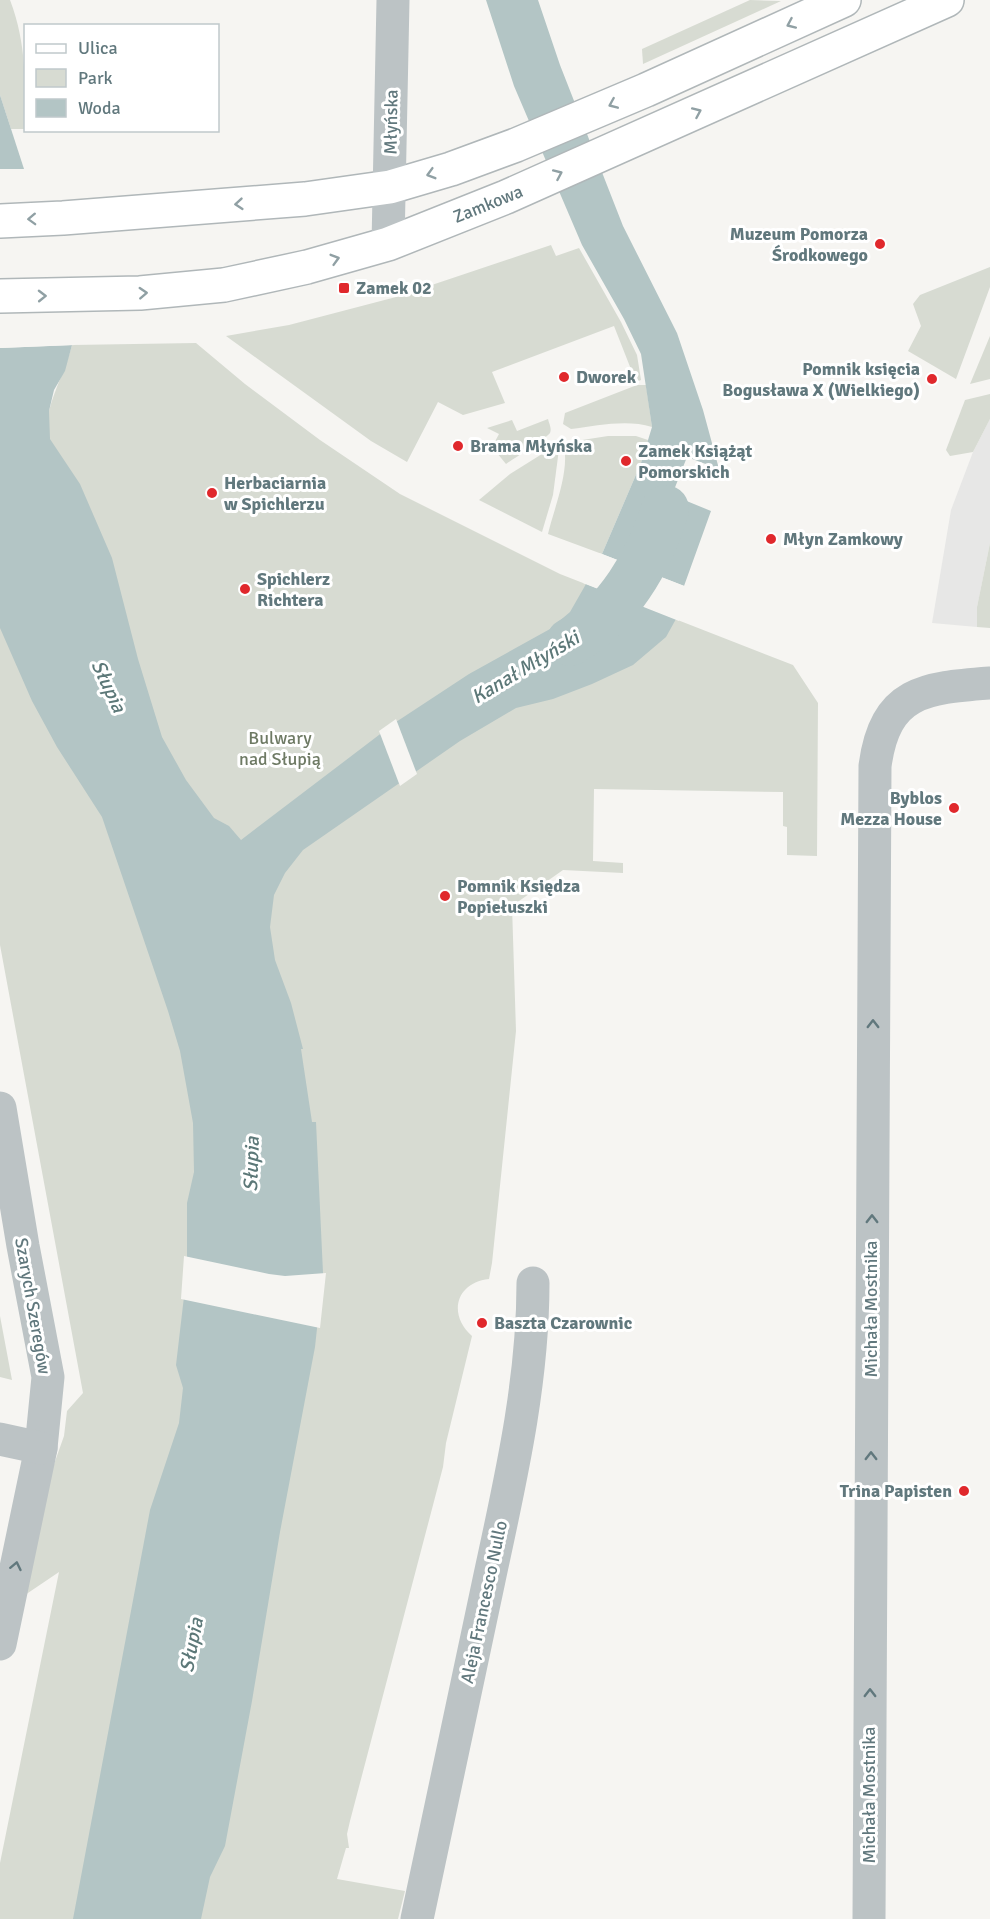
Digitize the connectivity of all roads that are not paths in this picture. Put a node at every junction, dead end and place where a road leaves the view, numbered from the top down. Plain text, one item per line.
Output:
1 (393, 0) edge
2 (844, 0) edge
3 (947, 0) edge
4 (390, 187) junction
5 (0, 221) edge
6 (388, 244) junction
7 (0, 296) edge
8 (990, 683) edge
9 (0, 1108) edge
10 (533, 1283) dead end
11 (0, 1439) edge
12 (41, 1448) junction
13 (0, 1644) edge
14 (417, 1919) edge
15 (869, 1919) edge

1 - 4 street, Młyńska
2 -> 4 main road
6 -> 3 main road, Zamkowa
4 -> 5 main road
4 - 6 street, Młyńska
7 -> 6 main road, Zamkowa
15 -> 8 street, Michała Mostnika
9 - 12 street, Szarych Szeregów
10 - 14 street, Aleja Francesco Nullo
11 - 12 street
13 -> 12 street, Szarych Szeregów

